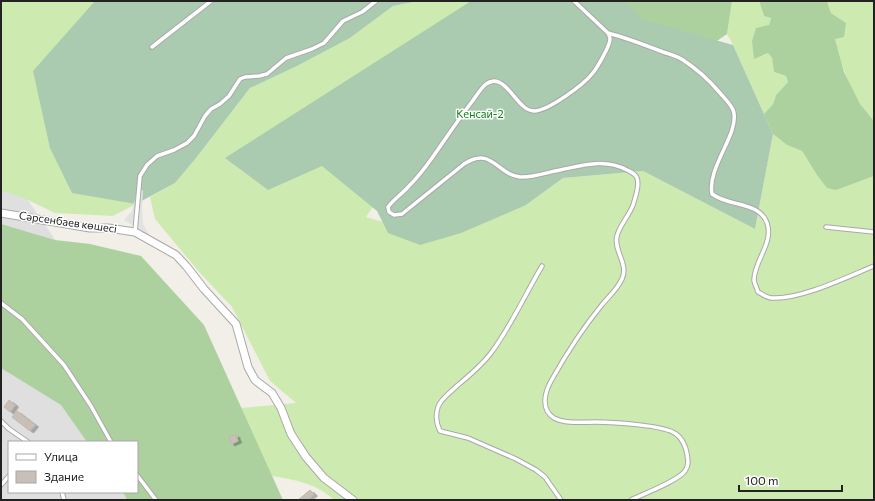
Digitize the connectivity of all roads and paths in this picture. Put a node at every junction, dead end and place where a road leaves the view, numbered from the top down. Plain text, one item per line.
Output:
1 (212, 1) edge
2 (376, 1) edge
3 (574, 1) edge
4 (608, 33) junction
5 (152, 47) dead end
6 (1, 213) edge
7 (826, 227) dead end
8 (135, 232) junction
9 (874, 232) edge
10 (542, 266) dead end
11 (874, 266) edge
12 (1, 303) edge
13 (1, 421) edge
14 (27, 441) edge
15 (110, 441) edge
16 (138, 476) edge
17 (8, 477) edge
18 (1, 485) edge
19 (156, 500) edge
20 (353, 500) edge
21 (561, 500) edge
22 (631, 500) edge

1 - 5 lane
2 - 8 lane
3 - 4 lane
4 - 11 lane
4 - 22 lane
6 - 8 street, Сәрсенбаев көшесі
7 - 9 lane
8 - 20 street
10 - 21 lane
12 - 15 lane
13 - 14 lane
16 - 19 lane
17 - 18 lane

